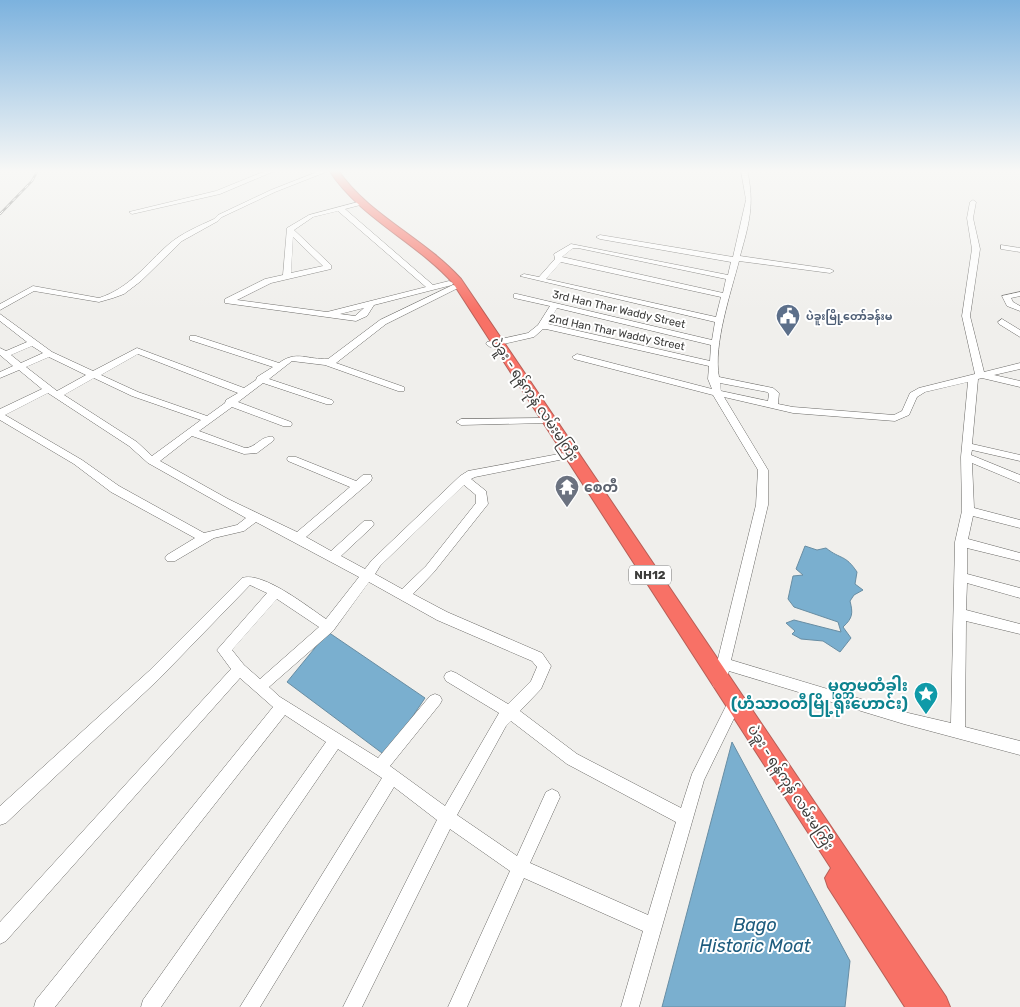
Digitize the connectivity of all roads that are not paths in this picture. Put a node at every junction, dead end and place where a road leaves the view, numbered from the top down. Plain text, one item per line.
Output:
1 (218, 217) edge
2 (310, 217) edge
3 (349, 217) edge
4 (378, 217) edge
5 (746, 217) edge
6 (971, 217) edge
7 (290, 230) junction
8 (600, 237) dead end
9 (1004, 247) dead end
10 (1020, 250) edge
11 (559, 259) junction
12 (735, 259) junction
13 (830, 272) dead end
14 (524, 276) dead end
15 (287, 277) junction
16 (731, 278) junction
17 (541, 280) junction
18 (454, 285) junction
19 (430, 286) junction
20 (1020, 294) edge
21 (517, 296) dead end
22 (727, 296) junction
23 (554, 306) junction
24 (0, 308) edge
25 (1020, 310) edge
26 (0, 317) edge
27 (721, 321) junction
28 (1002, 322) dead end
29 (542, 326) junction
30 (1020, 334) edge
31 (193, 338) dead end
32 (33, 342) junction
33 (494, 343) junction
34 (716, 344) junction
35 (2, 353) edge
36 (49, 354) junction
37 (577, 358) dead end
38 (328, 363) junction
39 (712, 364) junction
40 (20, 366) junction
41 (279, 366) junction
42 (1020, 366) edge
43 (95, 374) junction
44 (0, 375) edge
45 (976, 377) junction
46 (260, 379) junction
47 (713, 379) junction
48 (1020, 384) edge
49 (401, 389) dead end
50 (243, 391) junction
51 (53, 392) junction
52 (717, 392) junction
53 (229, 402) junction
54 (329, 402) dead end
55 (773, 406) junction
56 (1, 412) edge
57 (207, 419) junction
58 (542, 421) junction
59 (461, 422) dead end
60 (287, 424) dead end
61 (190, 432) junction
62 (269, 439) dead end
63 (967, 451) junction
64 (564, 456) junction
65 (1020, 458) edge
66 (292, 459) dead end
67 (152, 461) junction
68 (464, 479) junction
69 (1020, 479) edge
70 (968, 511) junction
71 (255, 517) junction
72 (368, 524) dead end
73 (1020, 524) edge
74 (204, 538) junction
75 (298, 538) junction
76 (961, 542) junction
77 (332, 557) junction
78 (171, 558) dead end
79 (1020, 558) edge
80 (367, 575) junction
81 (961, 577) junction
82 (276, 592) junction
83 (1020, 593) edge
84 (403, 596) junction
85 (960, 614) junction
86 (328, 626) junction
87 (1020, 629) edge
88 (239, 669) junction
89 (451, 677) dead end
90 (721, 678) junction
91 (260, 687) junction
92 (435, 700) dead end
93 (283, 706) junction
94 (732, 706) junction
95 (510, 712) junction
96 (958, 731) junction
97 (335, 741) junction
98 (1020, 748) edge
99 (385, 772) junction
100 (552, 797) dead end
101 (0, 817) edge
102 (447, 818) junction
103 (686, 819) junction
104 (519, 867) junction
105 (654, 927) junction
106 (0, 935) edge
107 (43, 1007) edge
108 (150, 1007) edge
109 (249, 1007) edge
110 (352, 1007) edge
111 (457, 1007) edge
112 (630, 1007) edge
113 (921, 1007) edge
114 (936, 1007) edge

1 - 24 street
2 - 7 street
3 - 19 street
4 - 18 highway, ပဲခူး - ရန်ကုန် လမ်းမကြီး / NH12
5 - 12 street
6 - 45 street
7 - 15 street
7 - 15 street
8 - 12 street
9 - 10 street
11 - 16 street
11 - 17 street
11 - 22 street
12 - 13 street
12 - 16 street
14 - 17 street
15 - 19 street
16 - 22 street
17 - 27 street
18 - 19 street
18 - 33 highway, ပဲခူး - ရန်ကုန် လမ်းမကြီး / NH12
18 - 38 street
20 - 25 street
21 - 23 street, 3rd Han Thar Waddy Street
22 - 27 street
23 - 29 street
23 - 34 street, 3rd Han Thar Waddy Street
26 - 32 street
27 - 34 street
28 - 30 street
29 - 33 street, 2nd Han Thar Waddy Street
29 - 39 street, 2nd Han Thar Waddy Street
31 - 41 street
32 - 35 street
32 - 36 street
33 - 58 highway, ပဲခူး - ရန်ကုန် လမ်းမကြီး / NH12
33 - 90 highway, ပဲခူး - ရန်ကုန် လမ်းမကြီး / NH12
34 - 39 street
35 - 40 street
36 - 40 street
36 - 43 street
37 - 52 street
38 - 41 street
38 - 49 street
39 - 47 street
40 - 44 street
40 - 51 street
41 - 46 street
42 - 45 street
43 - 50 street
43 - 51 street
43 - 57 street
45 - 48 street
45 - 55 street
45 - 63 street
46 - 50 street
46 - 54 street
47 - 52 street
47 - 55 street
50 - 53 street
51 - 56 street
51 - 67 street
52 - 55 street
52 - 90 street
53 - 57 street
53 - 60 street
56 - 74 street
57 - 61 street
58 - 59 street
58 - 64 highway, ပဲခူး - ရန်ကုန် လမ်းမကြီး / NH12
61 - 62 street
61 - 67 street
63 - 65 street
63 - 69 street
63 - 70 street
64 - 68 street
64 - 90 highway, ပဲခူး - ရန်ကုန် လမ်းမကြီး / NH12
66 - 75 street
67 - 71 street
68 - 80 street
68 - 84 street
70 - 73 street
70 - 76 street
71 - 74 street
71 - 75 street
72 - 77 street
74 - 78 street
75 - 77 street
76 - 79 street
76 - 81 street
77 - 80 street
80 - 84 street
80 - 86 street
81 - 83 street
81 - 85 street
82 - 86 street
82 - 88 street
82 - 101 street
84 - 95 street
85 - 87 street
85 - 96 street
86 - 91 street
88 - 91 street
88 - 106 street
89 - 95 street
90 - 94 highway, ပဲခူး - ရန်ကုန် လမ်းမကြီး / NH12
90 - 96 street
91 - 93 street
92 - 99 street
93 - 97 street
93 - 107 street
94 - 103 street
94 - 113 highway, ပဲခူး - ရန်ကုန် လမ်းမကြီး / NH12
94 - 114 highway, ပဲခူး - ရန်ကုန် လမ်းမကြီး / NH12
95 - 102 street
95 - 103 street
96 - 98 street
97 - 99 street
97 - 108 street
99 - 102 street
99 - 109 street
100 - 104 street
102 - 104 street
102 - 110 street
103 - 105 street
104 - 105 street
104 - 111 street
105 - 112 street

